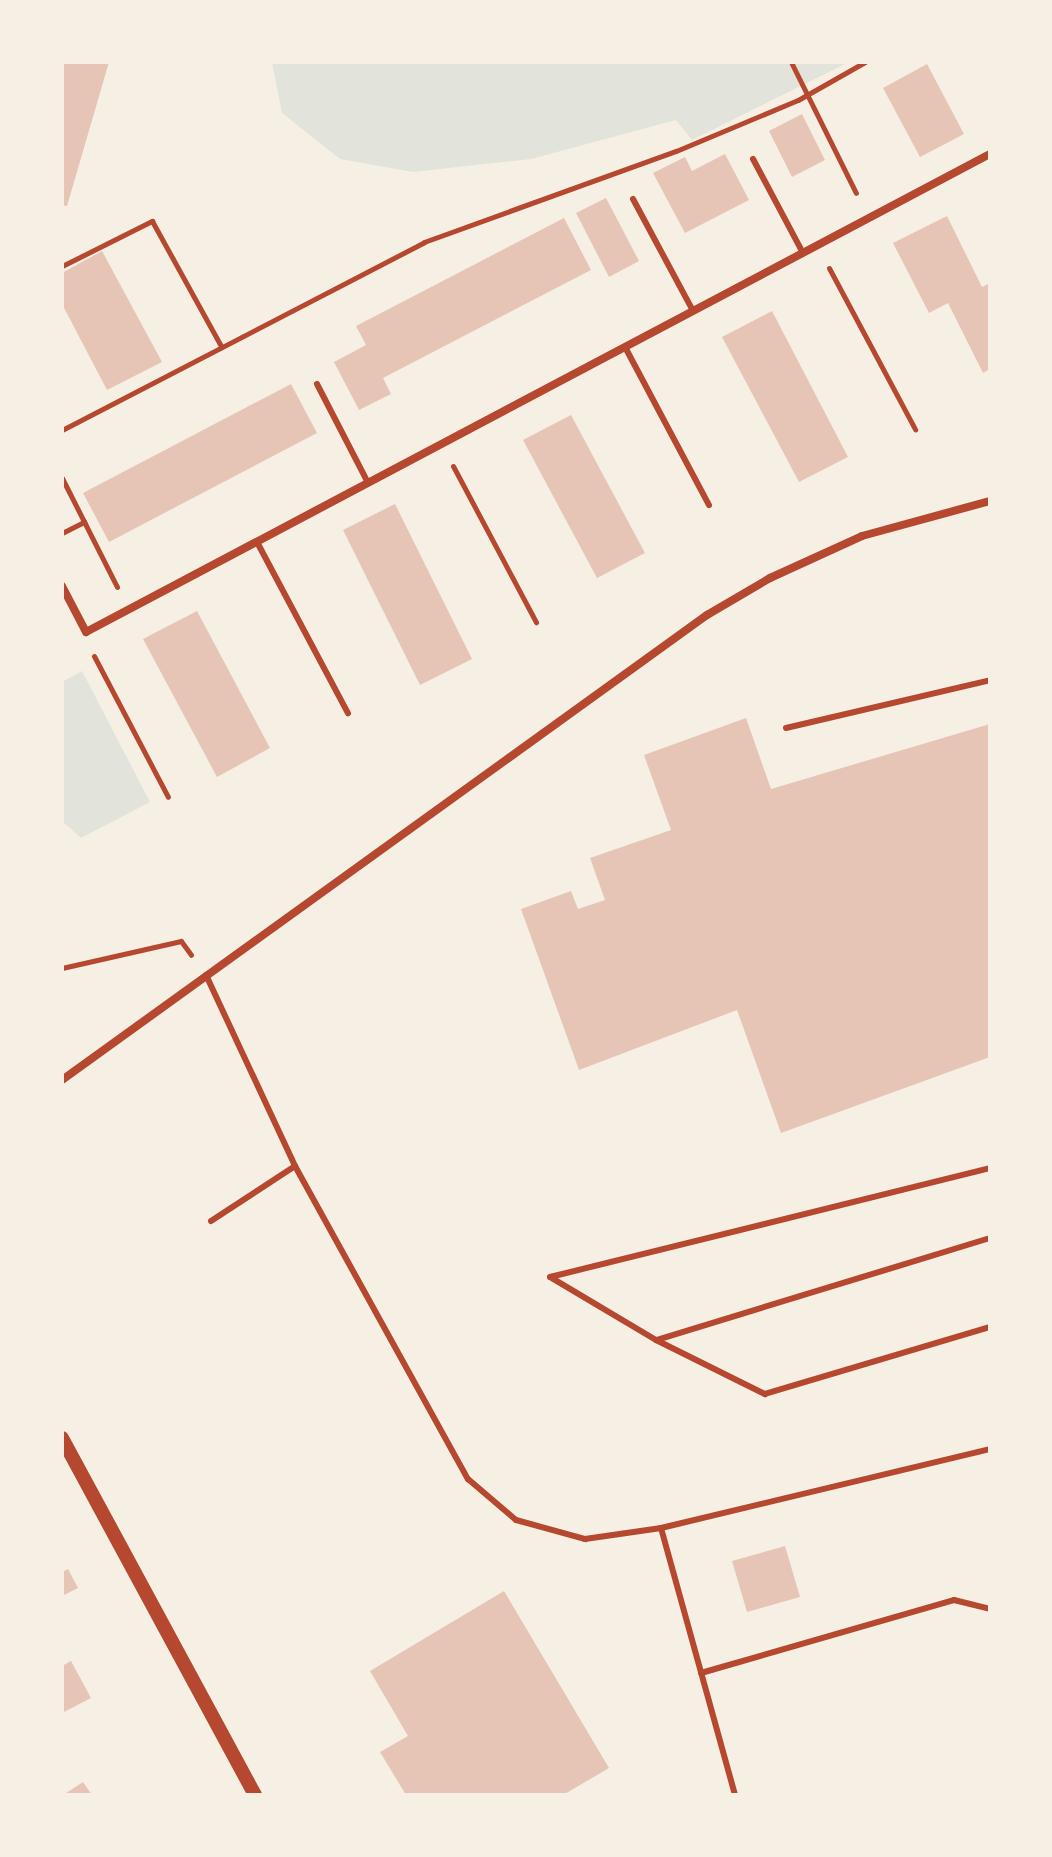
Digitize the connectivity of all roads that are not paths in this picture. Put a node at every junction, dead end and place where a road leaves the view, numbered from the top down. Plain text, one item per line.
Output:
1 (990, 154) edge
2 (753, 159) dead end
3 (633, 199) dead end
4 (803, 253) junction
5 (693, 311) junction
6 (625, 347) junction
7 (317, 384) dead end
8 (368, 483) junction
9 (990, 501) edge
10 (709, 505) dead end
11 (257, 542) junction
12 (62, 586) edge
13 (990, 680) edge
14 (348, 713) dead end
15 (786, 728) dead end
16 (206, 975) junction
17 (62, 1080) edge
18 (295, 1166) junction
19 (990, 1168) edge
20 (211, 1221) dead end
21 (990, 1238) edge
22 (990, 1327) edge
23 (656, 1340) junction
24 (62, 1438) edge
25 (990, 1449) edge
26 (661, 1528) junction
27 (990, 1609) edge
28 (701, 1673) junction
29 (255, 1795) edge
30 (735, 1795) edge

1 - 4 street
2 - 4 lane
3 - 5 lane
4 - 5 street
5 - 6 street
6 - 8 street
6 - 10 lane
7 - 8 lane
8 - 11 street
9 - 16 street
11 - 12 street
11 - 14 lane
13 - 15 lane
16 - 17 street
16 - 18 lane
18 - 20 lane
18 - 26 lane
19 - 23 lane
21 - 23 lane
22 - 23 lane
24 - 29 street
25 - 26 lane
26 - 28 lane
27 - 28 lane
28 - 30 lane

